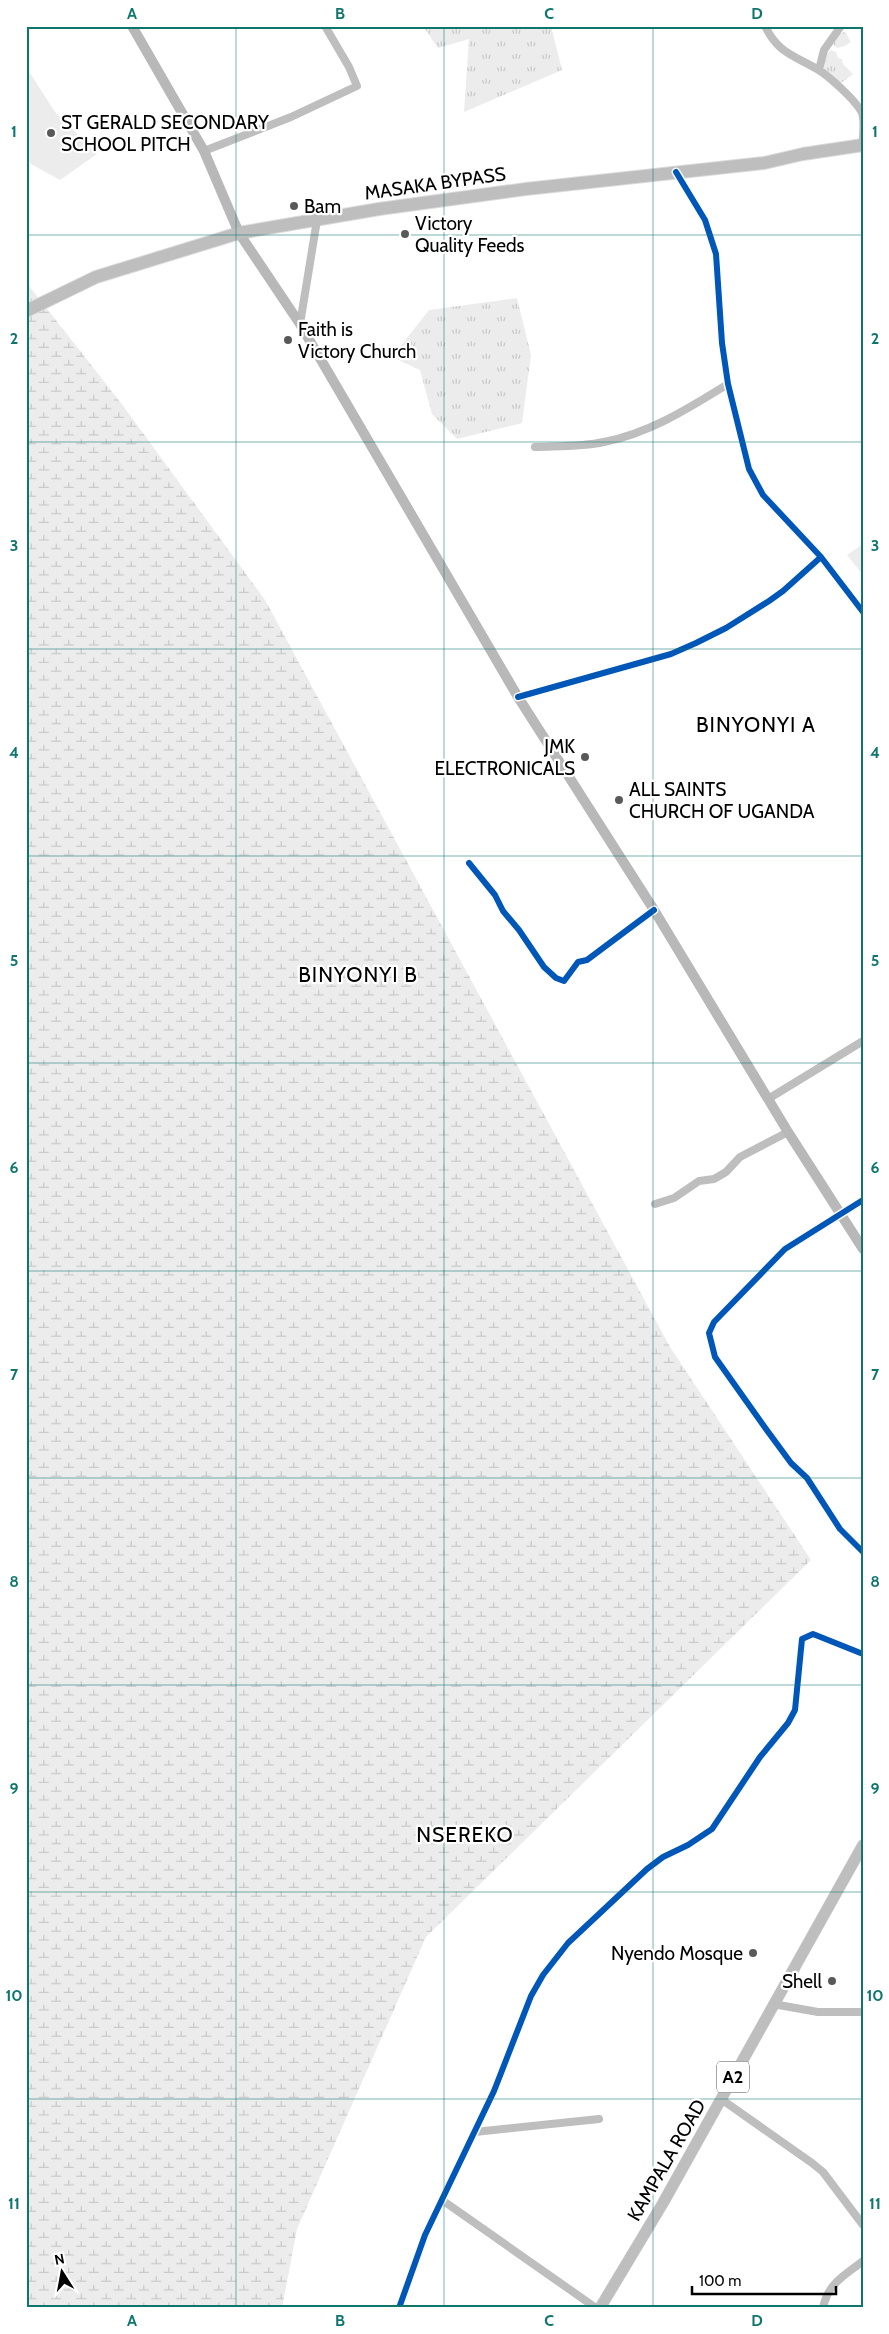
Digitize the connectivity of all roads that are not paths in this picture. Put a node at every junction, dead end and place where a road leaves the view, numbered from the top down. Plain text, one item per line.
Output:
1 (132, 26) edge
2 (325, 26) edge
3 (765, 26) edge
4 (841, 26) edge
5 (819, 70) junction
6 (863, 145) edge
7 (204, 151) junction
8 (676, 172) junction
9 (317, 220) junction
10 (238, 233) junction
11 (26, 311) edge
12 (300, 324) junction
13 (728, 384) junction
14 (535, 447) dead end
15 (821, 557) junction
16 (863, 612) edge
17 (518, 698) junction
18 (469, 863) dead end
19 (654, 910) junction
20 (863, 1041) edge
21 (768, 1098) junction
22 (788, 1132) junction
23 (863, 1200) edge
24 (655, 1204) dead end
25 (840, 1215) junction
26 (863, 1249) edge
27 (863, 1552) edge
28 (863, 1654) edge
29 (863, 1845) edge
30 (773, 2004) junction
31 (863, 2012) edge
32 (721, 2099) junction
33 (599, 2119) dead end
34 (475, 2132) junction
35 (442, 2200) junction
36 (863, 2225) edge
37 (863, 2261) edge
38 (399, 2308) edge
39 (596, 2308) edge
40 (600, 2308) edge
41 (823, 2308) edge

1 - 7 main road
2 - 7 street
3 - 5 street
4 - 5 street
5 - 6 street
6 - 8 highway, MASAKA BYPASS
7 - 10 main road
8 - 9 highway, MASAKA BYPASS
8 - 13 street
9 - 10 highway, MASAKA BYPASS
9 - 12 street
10 - 11 highway, MASAKA BYPASS
10 - 12 main road
12 - 17 main road
13 - 14 street
13 - 15 street
15 - 16 street
15 - 17 street
17 - 19 main road
18 - 19 street
19 - 21 main road
20 - 21 street
21 - 22 main road
22 - 24 street
22 - 25 main road
23 - 25 street
25 - 26 main road
25 - 27 street
28 - 34 street
29 - 30 main road, KAMPALA ROAD / A2
30 - 31 street
30 - 32 main road, KAMPALA ROAD / A2
32 - 36 street
32 - 40 main road, KAMPALA ROAD / A2
33 - 34 street
34 - 35 street
35 - 38 street
35 - 39 street
37 - 41 street

